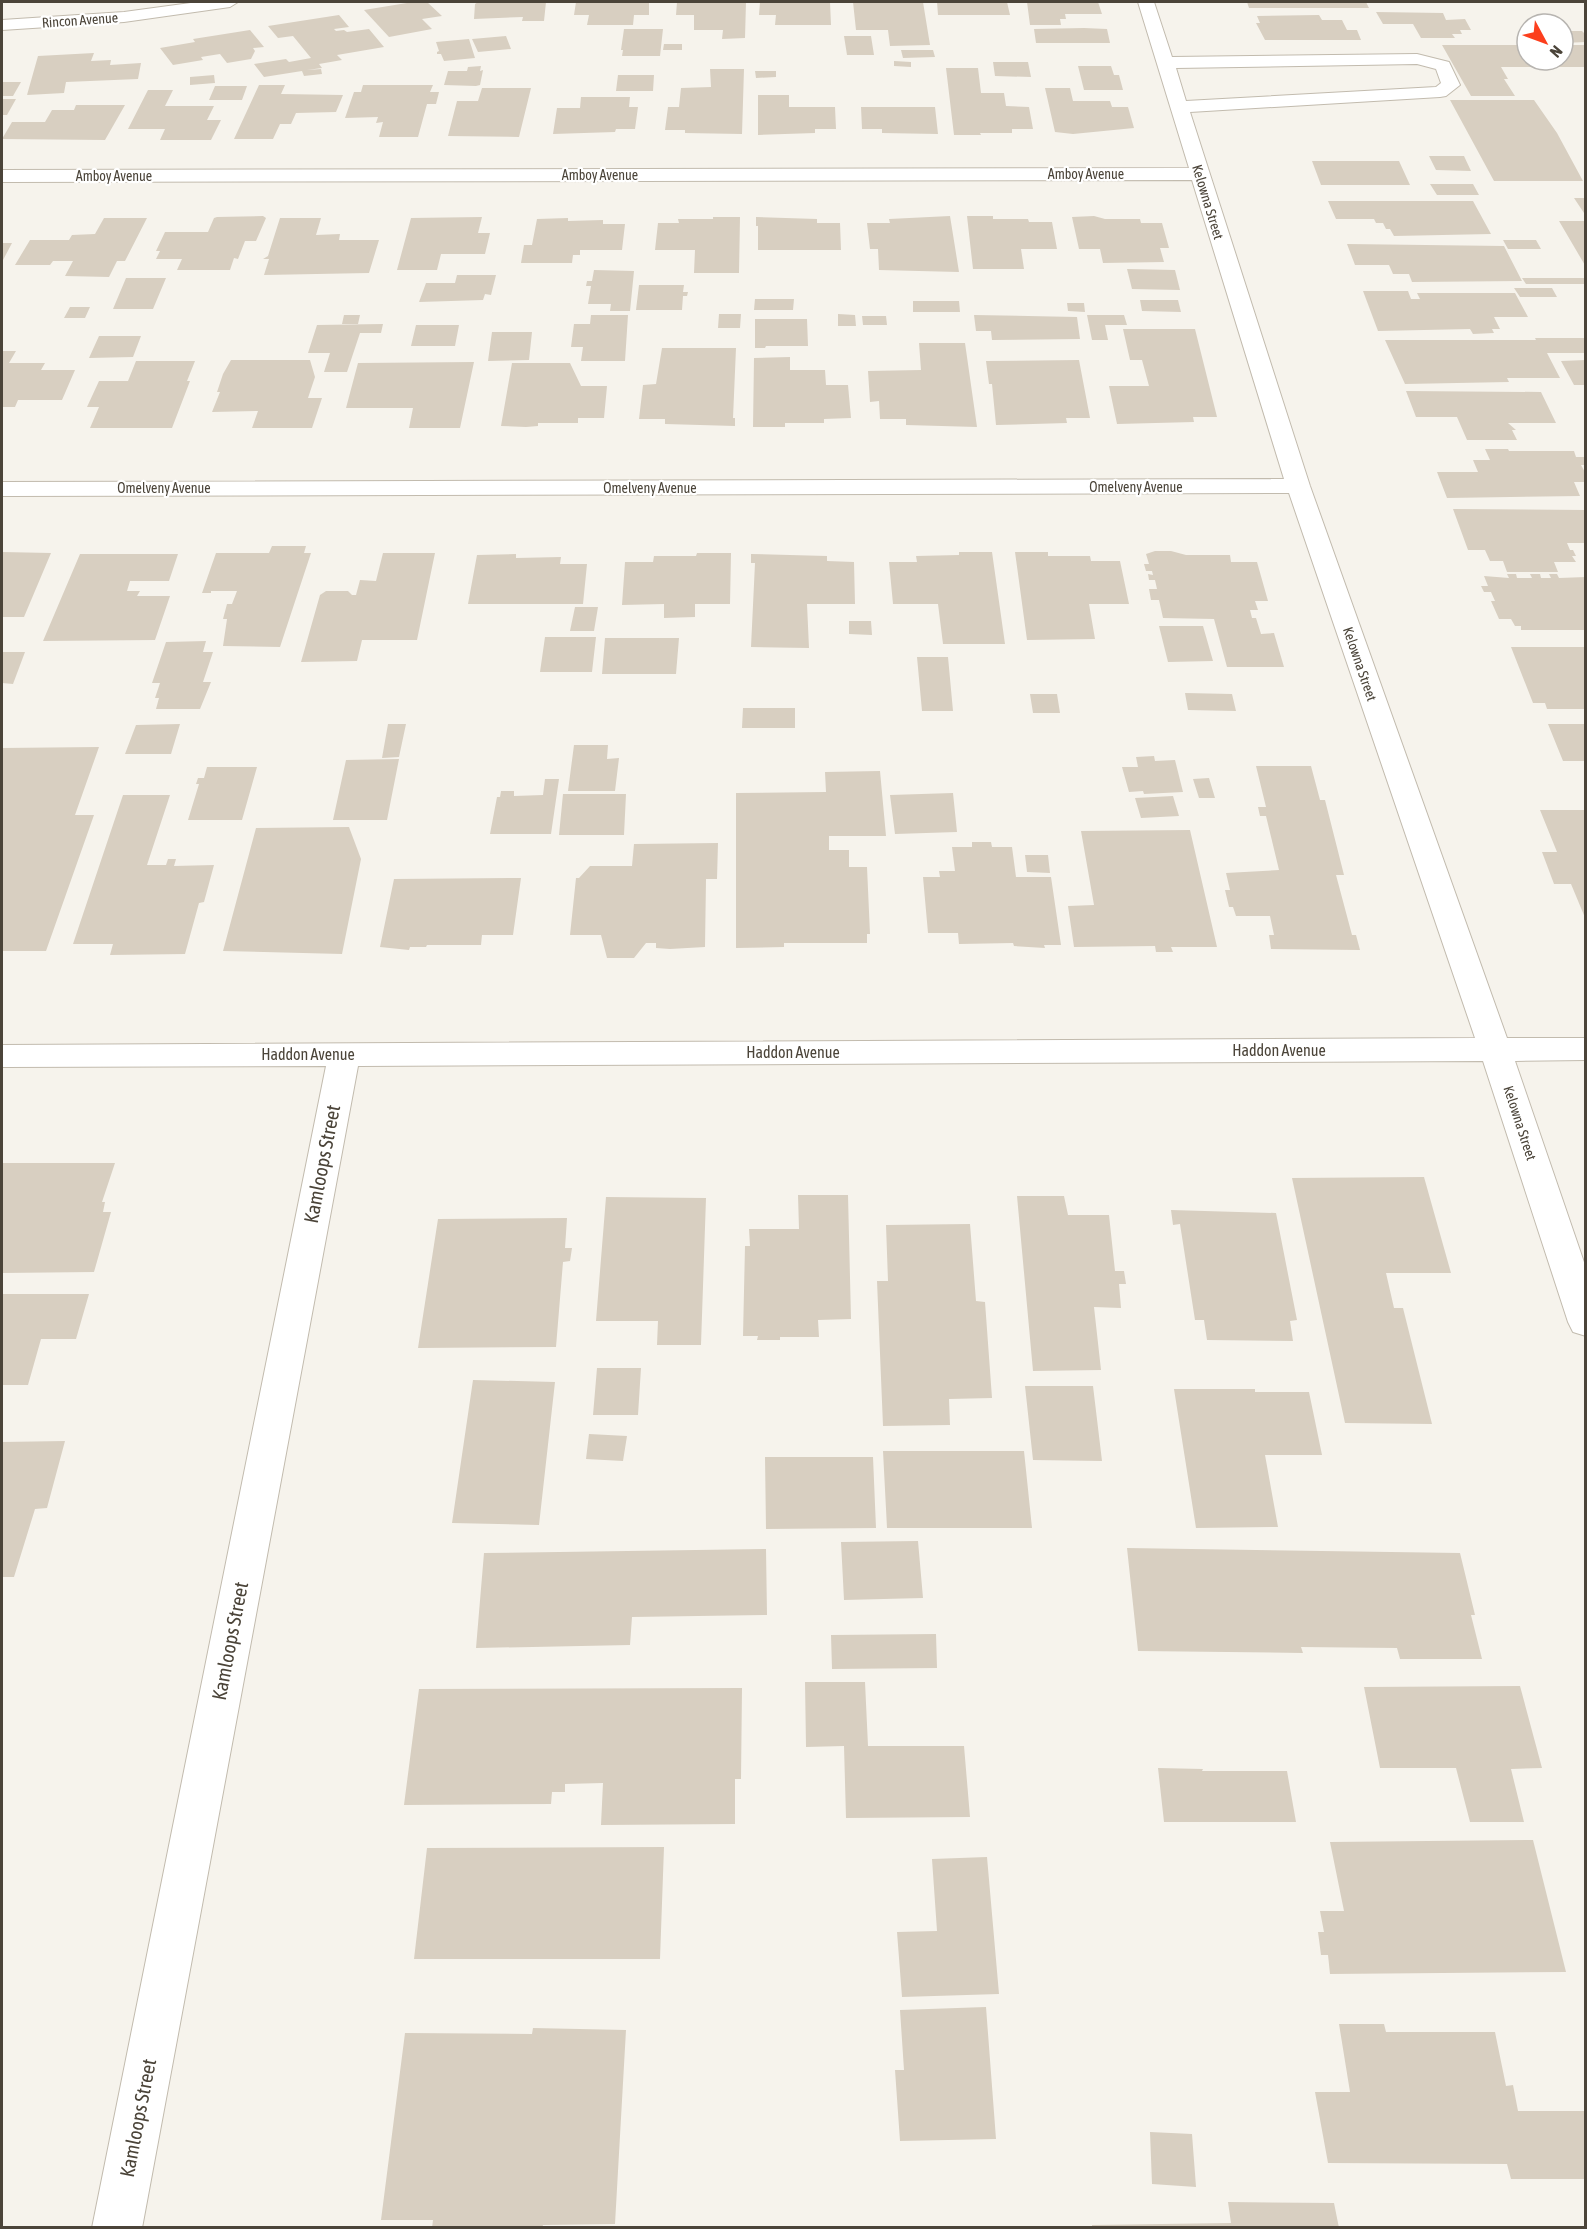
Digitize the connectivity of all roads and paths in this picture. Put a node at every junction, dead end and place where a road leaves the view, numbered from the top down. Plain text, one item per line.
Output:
1 (230, 2) edge
2 (1146, 2) edge
3 (2, 25) edge
4 (1165, 63) junction
5 (1179, 107) junction
6 (1198, 174) junction
7 (2, 176) edge
8 (1298, 486) junction
9 (2, 489) edge
10 (1495, 1049) junction
11 (1586, 1049) edge
12 (344, 1054) junction
13 (2, 1056) edge
14 (1586, 1323) edge
15 (117, 2228) edge

1 - 3 street, Rincon Avenue
2 - 4 street, Kelowna Street
4 - 5 street, Kelowna Street
4 - 5 street
5 - 6 street, Kelowna Street
6 - 7 street, Amboy Avenue
6 - 8 street, Kelowna Street
8 - 9 street, Omelveny Avenue
8 - 10 street, Kelowna Street
10 - 11 street, Haddon Avenue
10 - 12 street, Haddon Avenue
10 - 14 street, Kelowna Street
12 - 13 street, Haddon Avenue
12 - 15 street, Kamloops Street

